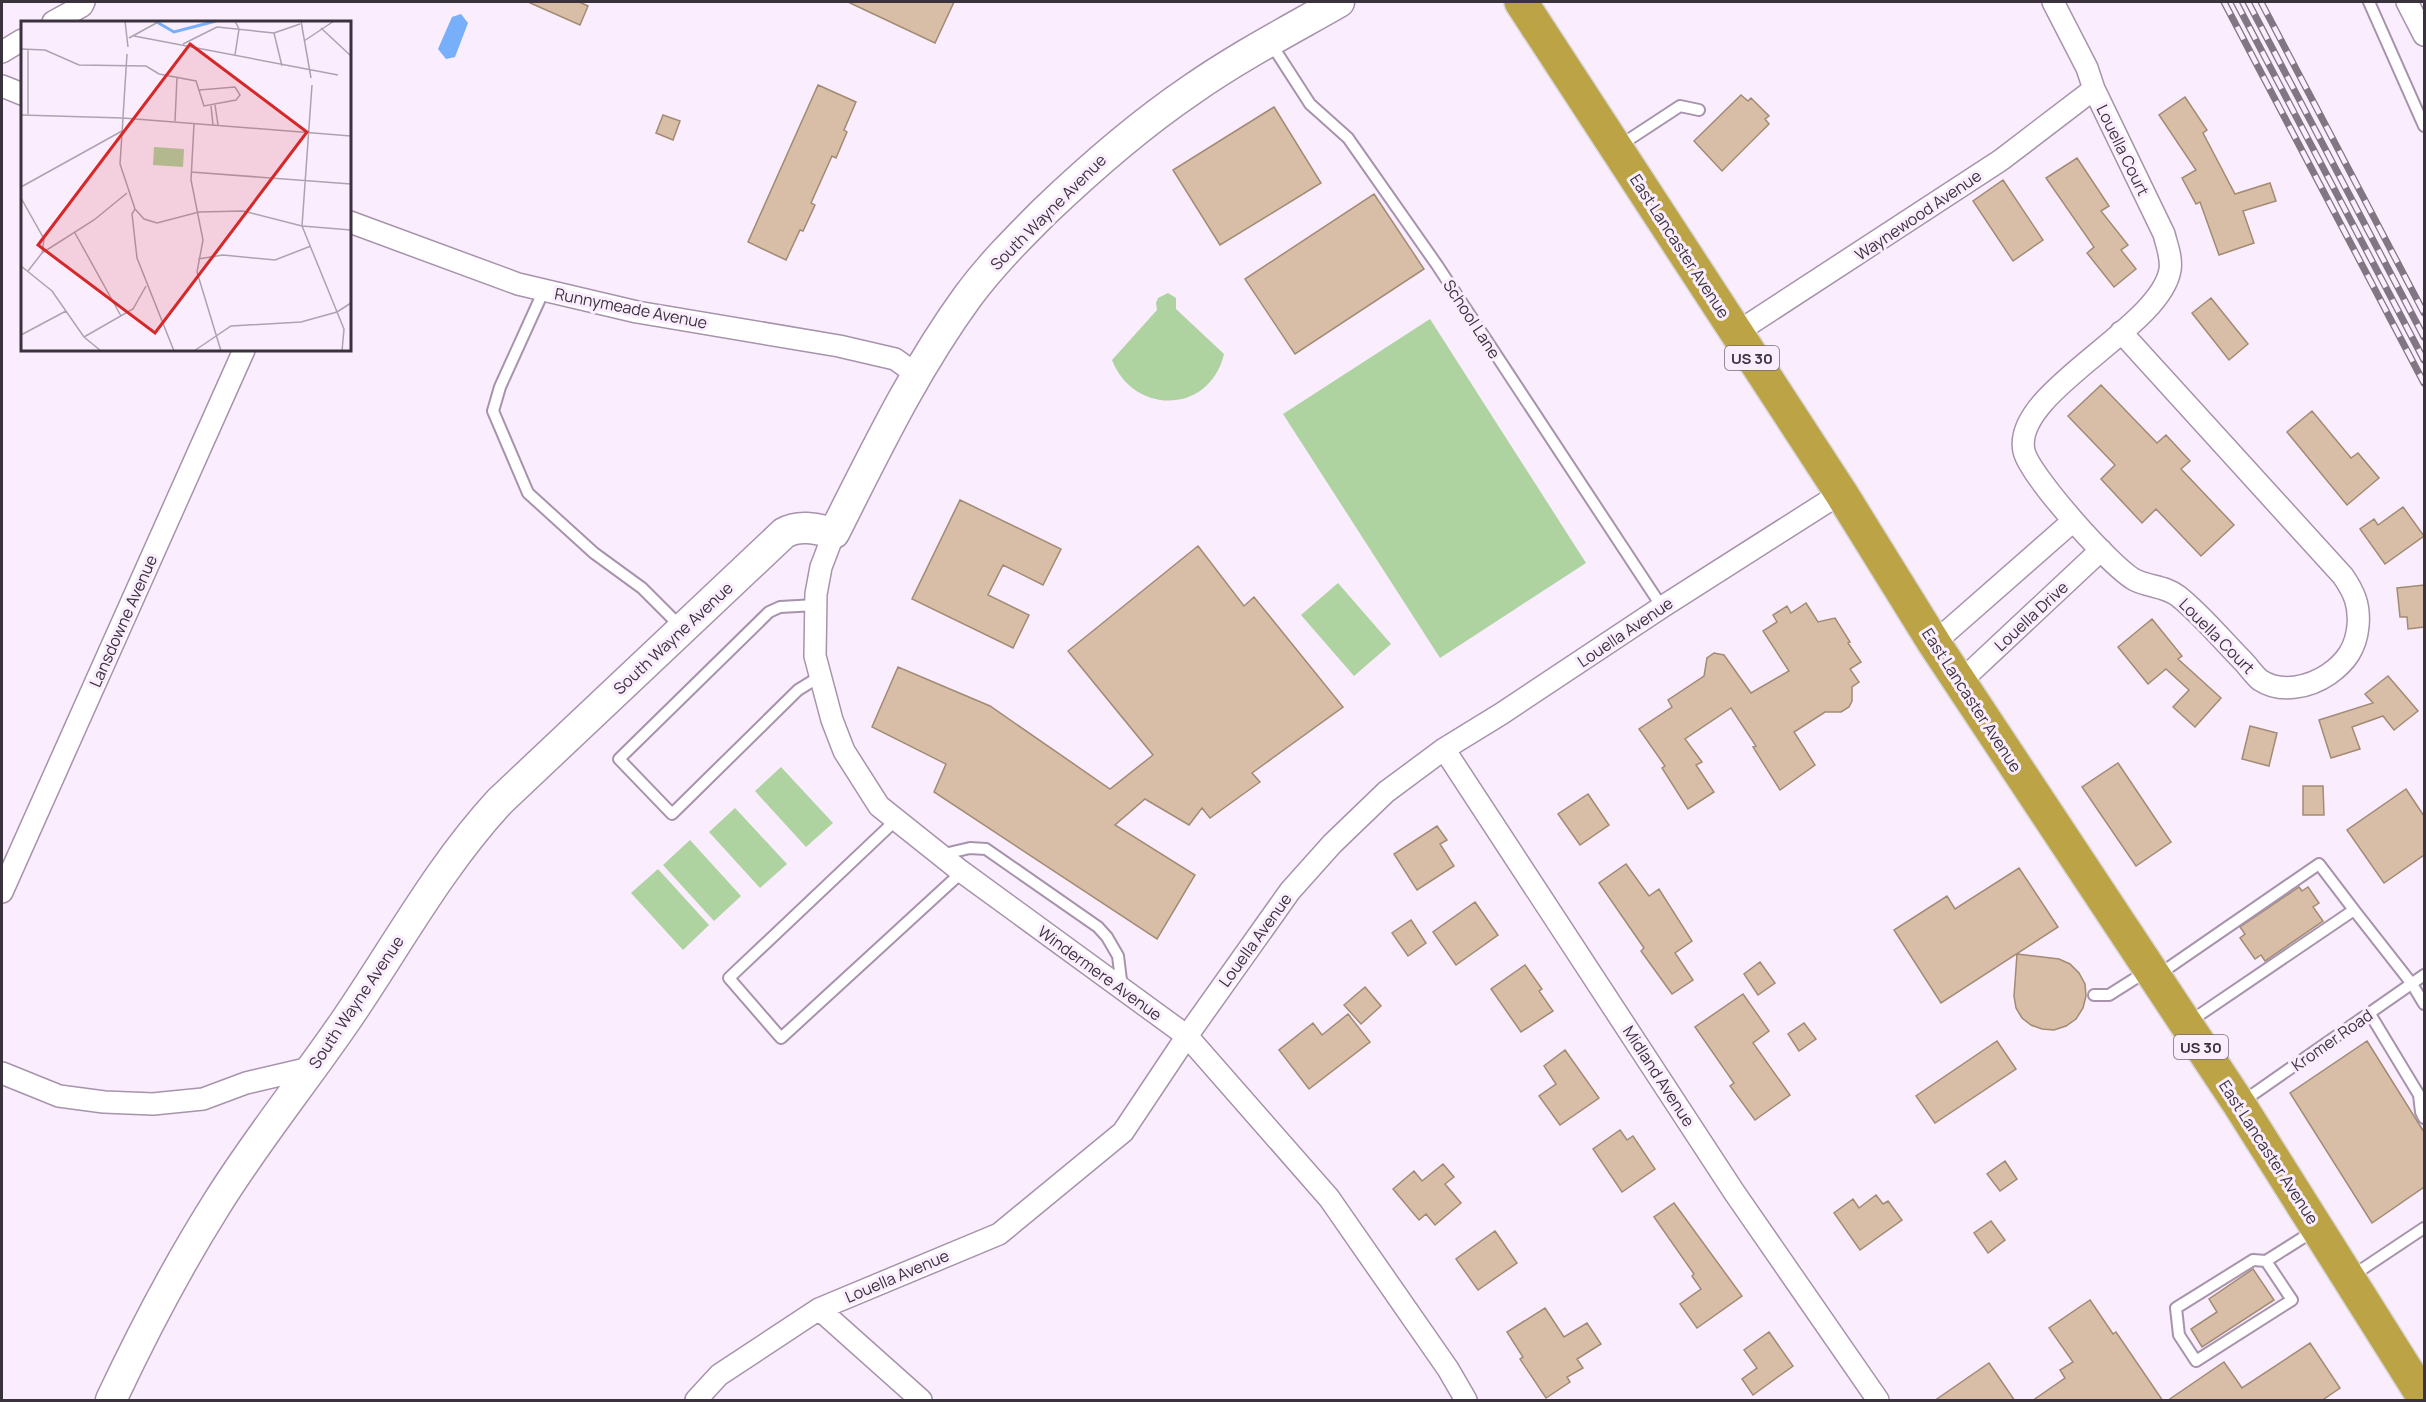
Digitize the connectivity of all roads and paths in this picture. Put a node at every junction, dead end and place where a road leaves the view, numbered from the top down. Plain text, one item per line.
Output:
1 (84, 2) edge
2 (1339, 2) edge
3 (1521, 2) edge
4 (2053, 2) edge
5 (2369, 2) edge
6 (2407, 2) edge
7 (55, 21) edge
8 (2424, 35) edge
9 (21, 41) edge
10 (1270, 42) junction
11 (2, 52) edge
12 (2, 86) edge
13 (2094, 89) junction
14 (21, 94) edge
15 (1699, 110) dead end
16 (2424, 126) edge
17 (1617, 148) junction
18 (351, 222) edge
19 (544, 290) junction
20 (2121, 332) junction
21 (1736, 333) junction
22 (244, 351) edge
23 (916, 374) junction
24 (1841, 493) junction
25 (2073, 520) junction
26 (834, 533) junction
27 (2101, 550) junction
28 (816, 605) junction
29 (1662, 607) junction
30 (683, 629) junction
31 (1934, 643) junction
32 (819, 677) junction
33 (1960, 682) junction
34 (1444, 749) junction
35 (896, 820) junction
36 (940, 855) junction
37 (962, 872) junction
38 (2, 892) edge
39 (2354, 910) junction
40 (2152, 973) junction
41 (2424, 975) edge
42 (2412, 984) junction
43 (1122, 988) junction
44 (2094, 995) dead end
45 (2424, 1004) edge
46 (2370, 1014) junction
47 (2186, 1024) junction
48 (1187, 1036) junction
49 (310, 1068) junction
50 (2, 1073) edge
51 (2239, 1104) junction
52 (2424, 1118) edge
53 (2318, 1228) junction
54 (2424, 1228) edge
55 (2266, 1261) junction
56 (2349, 1278) junction
57 (819, 1309) junction
58 (2424, 1398) edge
59 (111, 1401) edge
60 (696, 1401) edge
61 (921, 1401) edge
62 (1466, 1401) edge
63 (1878, 1401) edge

1 - 7 street
2 - 10 main road, South Wayne Avenue
3 - 17 highway, East Lancaster Avenue / US 30
4 - 13 street, Louella Court
5 - 16 lane
6 - 8 street
9 - 11 street
10 - 23 main road, South Wayne Avenue
10 - 29 lane, School Lane
12 - 14 street
13 - 20 street, Louella Court
13 - 21 street, Waynewood Avenue
15 - 17 lane
17 - 21 highway, East Lancaster Avenue / US 30
18 - 19 street, Runnymeade Avenue
19 - 23 street, Runnymeade Avenue
19 - 30 lane
20 - 25 street, Louella Court
20 - 27 street, Louella Court
21 - 24 highway, East Lancaster Avenue / US 30
22 - 38 street, Lansdowne Avenue
23 - 26 main road, South Wayne Avenue
24 - 29 street, Louella Avenue
24 - 31 highway, East Lancaster Avenue / US 30
25 - 27 street, Louella Court
25 - 31 street
26 - 28 street, Windermere Avenue
26 - 30 main road, South Wayne Avenue
27 - 33 street, Louella Drive
28 - 32 street, Windermere Avenue
28 - 32 lane
29 - 34 street, Louella Avenue
30 - 49 main road, South Wayne Avenue
31 - 33 highway, East Lancaster Avenue / US 30
32 - 35 street, Windermere Avenue
33 - 40 highway, East Lancaster Avenue / US 30
34 - 48 street, Louella Avenue
34 - 63 street, Midland Avenue
35 - 36 street, Windermere Avenue
35 - 37 lane
36 - 37 street, Windermere Avenue
36 - 43 lane
37 - 43 street, Windermere Avenue
39 - 40 lane
39 - 42 lane
39 - 47 lane
40 - 44 lane
40 - 47 highway, East Lancaster Avenue / US 30
41 - 42 lane, Kromer Road
42 - 45 lane
42 - 46 lane, Kromer Road
43 - 48 street, Windermere Avenue
46 - 51 lane, Kromer Road
46 - 52 lane
47 - 51 highway, East Lancaster Avenue / US 30
48 - 57 street, Louella Avenue
48 - 62 street, Windermere Avenue
49 - 50 street
49 - 59 main road, South Wayne Avenue
51 - 53 highway, East Lancaster Avenue / US 30
53 - 55 lane
53 - 56 highway, East Lancaster Avenue / US 30
54 - 56 lane
55 - 55 lane
56 - 58 highway, East Lancaster Avenue / US 30
57 - 60 street, Louella Avenue
57 - 61 street

